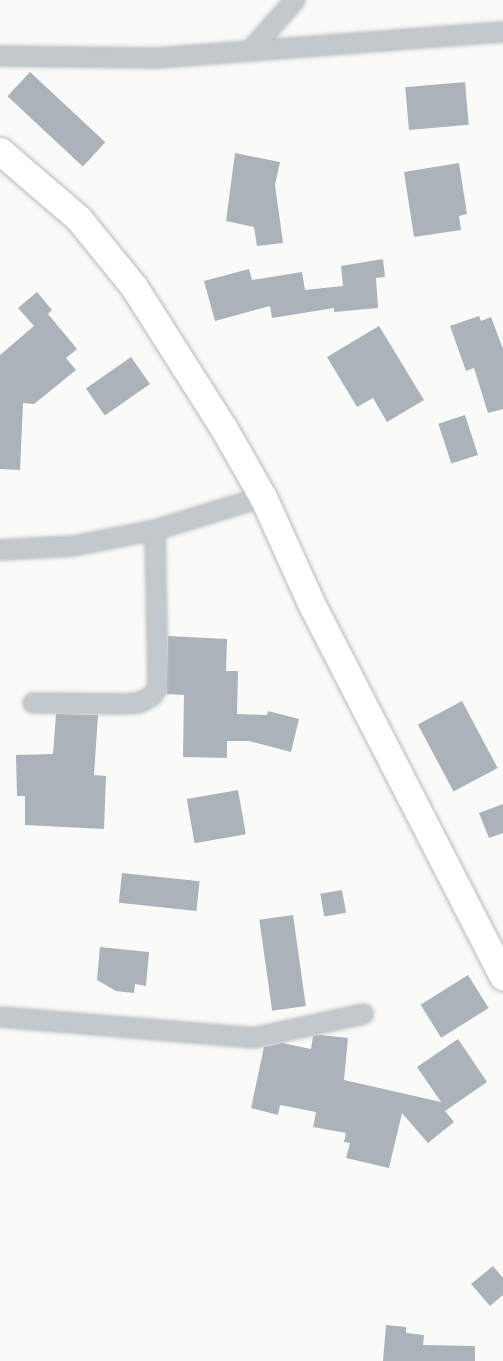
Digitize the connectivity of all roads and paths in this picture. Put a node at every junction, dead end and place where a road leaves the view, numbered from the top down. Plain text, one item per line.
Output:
1 (295, 0) edge
2 (503, 32) edge
3 (250, 51) junction
4 (0, 56) edge
5 (0, 151) edge
6 (262, 497) junction
7 (155, 530) junction
8 (0, 550) edge
9 (33, 703) dead end
10 (503, 976) edge
11 (363, 1014) dead end
12 (0, 1017) edge

1 - 3 street
2 - 3 street
3 - 4 street
5 - 6 main road
6 - 7 street
6 - 10 main road
7 - 8 street
7 - 9 street
11 - 12 street

